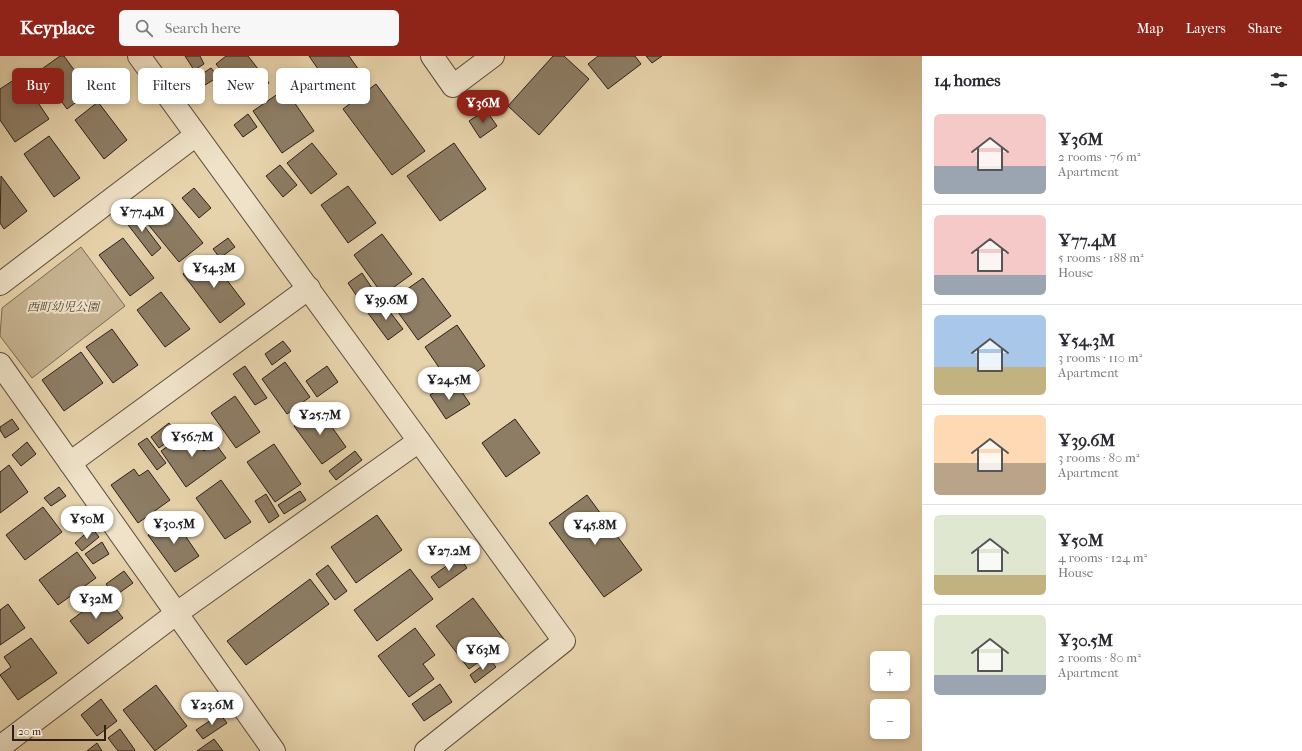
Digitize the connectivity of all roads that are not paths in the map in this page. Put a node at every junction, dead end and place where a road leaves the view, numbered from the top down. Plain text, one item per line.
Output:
1 (139, 56) edge
2 (432, 56) edge
3 (493, 56) edge
4 (196, 135) junction
5 (0, 284) edge
6 (309, 288) junction
7 (0, 364) edge
8 (419, 440) junction
9 (70, 463) junction
10 (177, 613) junction
11 (0, 747) edge
12 (274, 751) edge
13 (426, 751) edge

1 - 4 street
2 - 3 street
4 - 5 street
4 - 6 street
6 - 8 street
6 - 9 street
7 - 9 street
8 - 10 street
8 - 13 street
9 - 10 street
10 - 11 street
10 - 12 street

